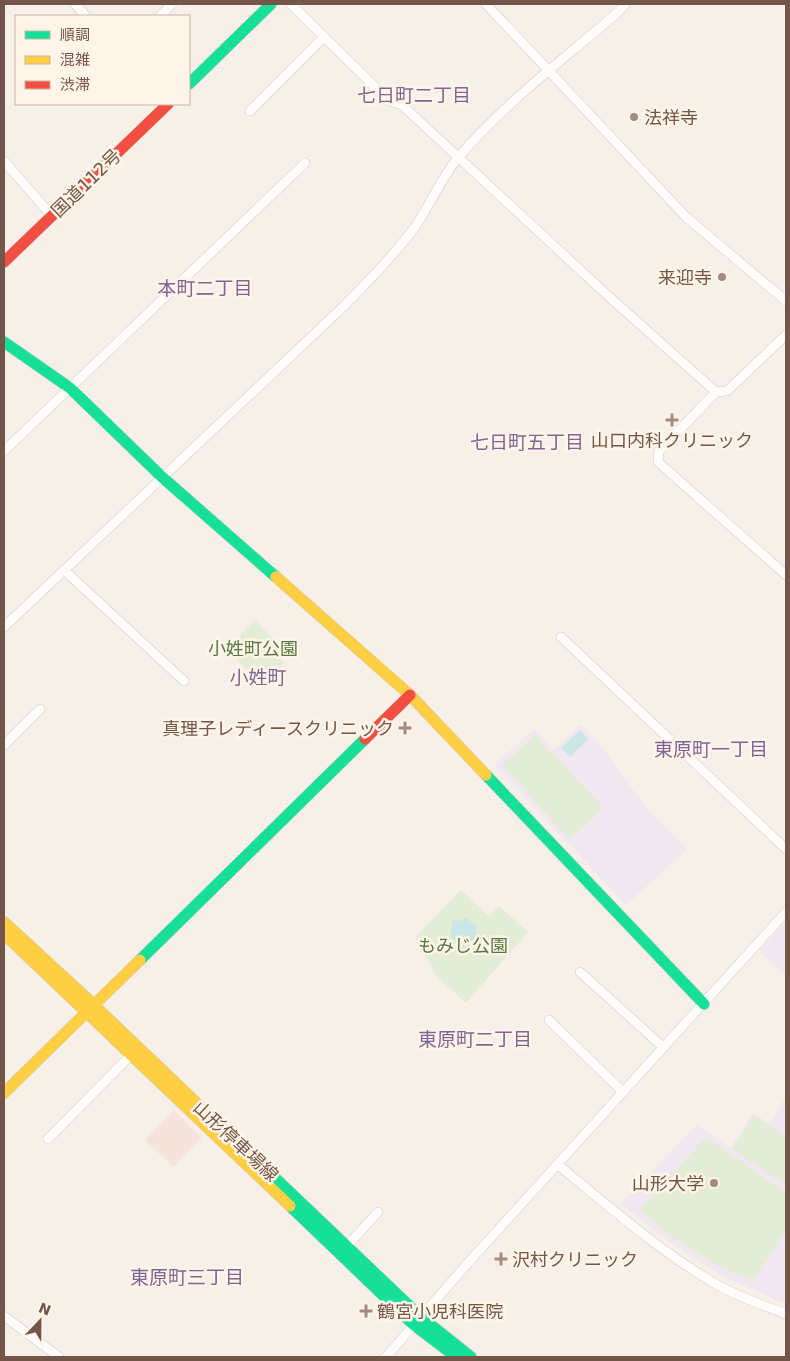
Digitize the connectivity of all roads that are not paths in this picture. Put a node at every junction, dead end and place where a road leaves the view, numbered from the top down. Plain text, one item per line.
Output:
1 (75, 4) edge
2 (172, 4) edge
3 (271, 4) edge
4 (291, 4) edge
5 (486, 4) edge
6 (624, 4) edge
7 (85, 15) edge
8 (161, 15) edge
9 (324, 37) junction
10 (550, 71) junction
11 (190, 83) edge
12 (166, 105) edge
13 (250, 111) dead end
14 (458, 158) junction
15 (4, 161) edge
16 (305, 163) dead end
17 (52, 216) junction
18 (4, 262) edge
19 (786, 301) edge
20 (786, 335) edge
21 (4, 342) edge
22 (70, 388) junction
23 (716, 392) junction
24 (4, 451) edge
25 (162, 476) junction
26 (64, 570) junction
27 (786, 575) edge
28 (4, 627) edge
29 (561, 637) dead end
30 (184, 682) dead end
31 (410, 695) junction
32 (40, 709) dead end
33 (4, 745) edge
34 (786, 849) edge
35 (786, 912) edge
36 (4, 922) edge
37 (4, 934) edge
38 (580, 972) dead end
39 (704, 1004) junction
40 (90, 1009) junction
41 (549, 1020) dead end
42 (663, 1047) junction
43 (131, 1055) junction
44 (623, 1092) junction
45 (4, 1093) edge
46 (48, 1139) dead end
47 (558, 1165) junction
48 (378, 1212) dead end
49 (347, 1246) junction
50 (786, 1314) edge
51 (4, 1316) edge
52 (417, 1321) junction
53 (60, 1357) edge
54 (386, 1357) edge
55 (456, 1357) edge
56 (471, 1357) edge

1 - 7 street
2 - 8 street
3 - 11 main road
4 - 9 street
5 - 10 street
6 - 10 street
9 - 13 street
9 - 14 street
10 - 14 street
10 - 19 street
12 - 17 main road, 国道112号
14 - 23 street
14 - 25 street
15 - 17 street
16 - 22 street
17 - 18 main road, 国道112号
20 - 23 street
21 - 22 main road
22 - 24 street
22 - 25 main road
23 - 27 street
25 - 26 street
25 - 31 main road
26 - 28 street
26 - 30 street
29 - 34 street
31 - 39 main road
31 - 40 main road
32 - 33 street
35 - 39 street
36 - 40 main road, 山形停車場線
37 - 40 main road, 山形停車場線
38 - 42 street
39 - 42 street
40 - 43 main road, 山形停車場線
40 - 45 main road
40 - 49 main road, 山形停車場線
41 - 44 street
42 - 44 street
43 - 46 street
43 - 52 main road, 山形停車場線
44 - 47 street
47 - 50 street
47 - 52 street
48 - 49 street
49 - 52 main road, 山形停車場線
51 - 53 street
52 - 54 street
52 - 55 main road, 山形停車場線
52 - 56 main road, 山形停車場線

